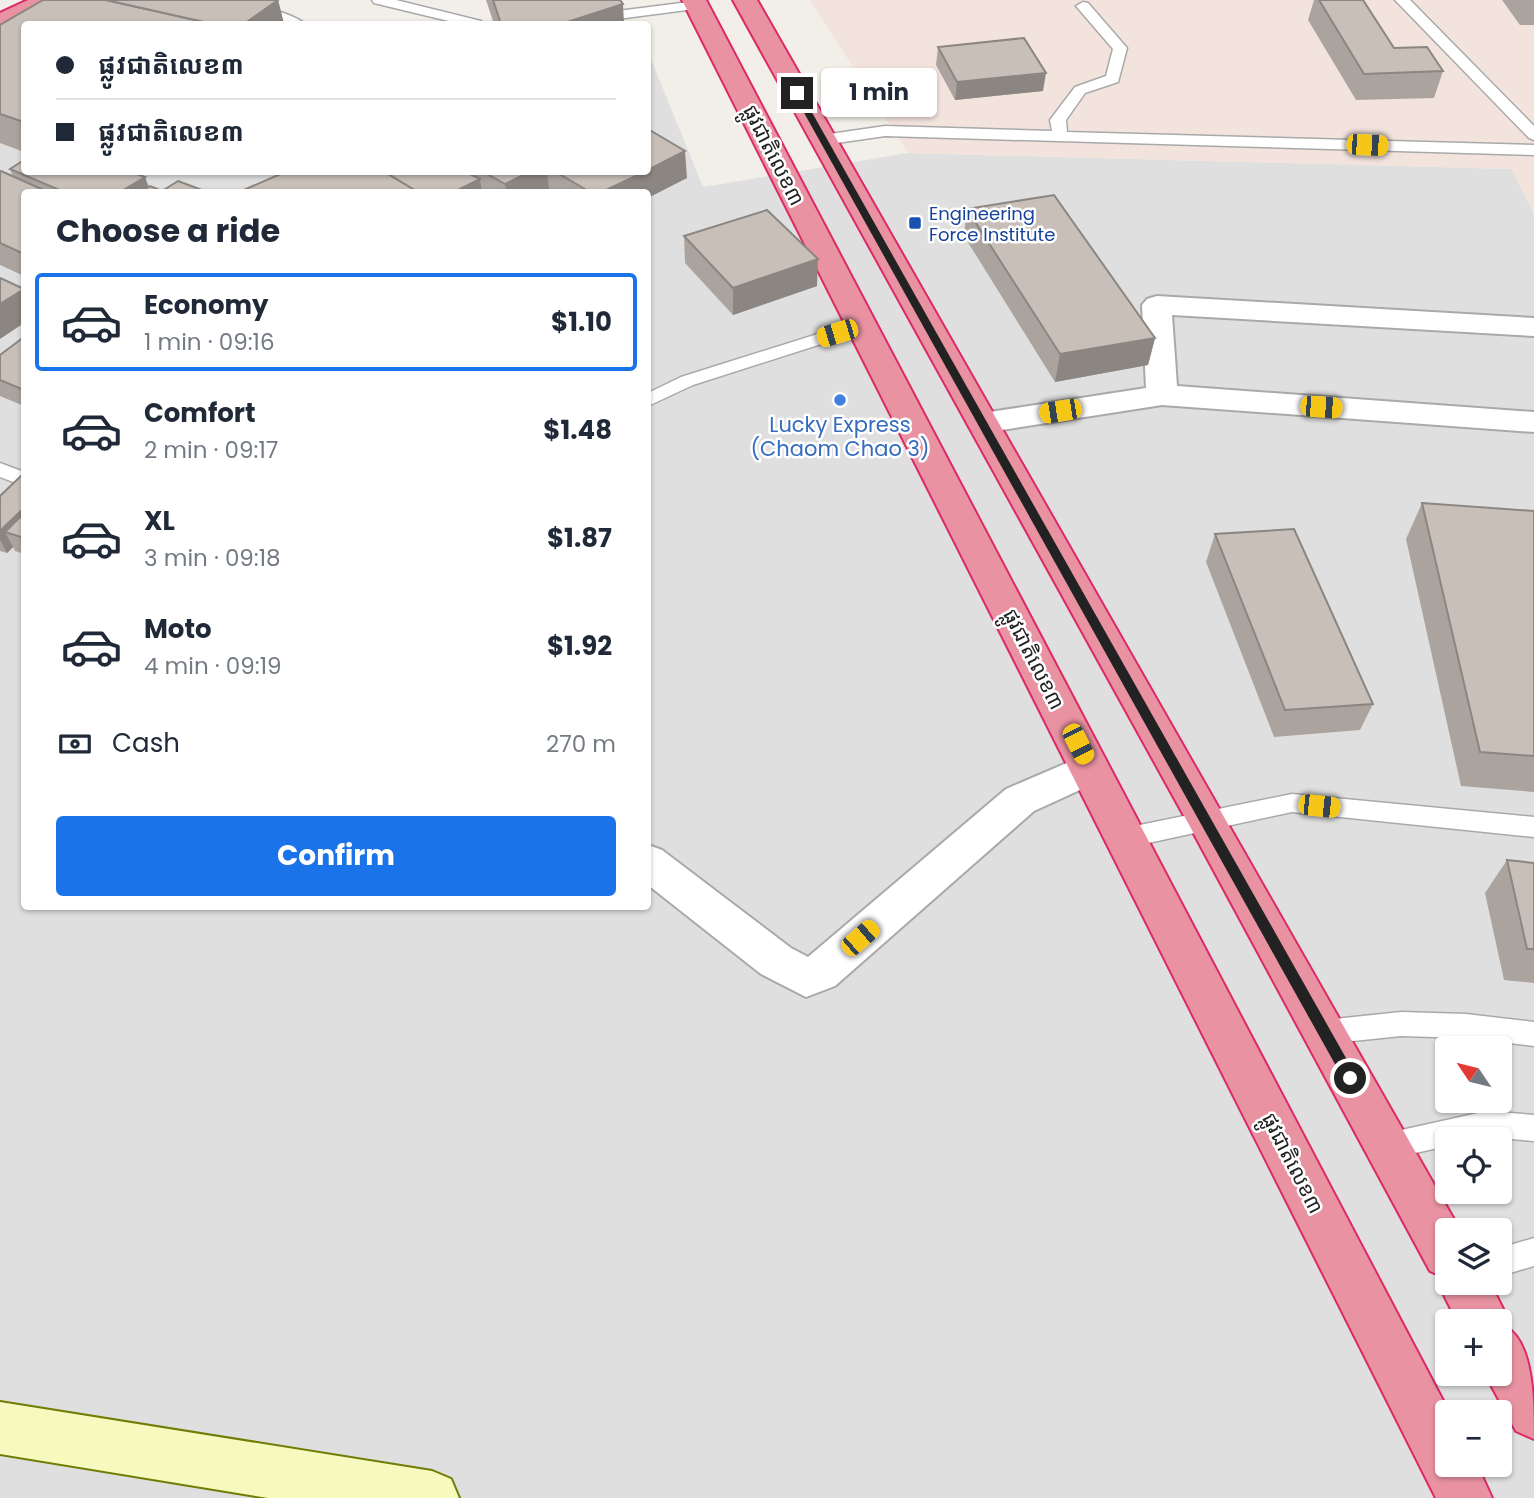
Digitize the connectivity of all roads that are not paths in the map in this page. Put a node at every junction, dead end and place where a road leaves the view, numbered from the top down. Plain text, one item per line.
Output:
1 (23, 0) edge
2 (209, 0) edge
3 (379, 0) edge
4 (744, 0) edge
5 (1402, 0) edge
6 (695, 2) edge
7 (1083, 6) dead end
8 (51, 8) edge
9 (0, 14) edge
10 (610, 16) edge
11 (290, 21) edge
12 (464, 21) edge
13 (0, 22) edge
14 (1060, 135) junction
15 (1534, 135) edge
16 (823, 140) junction
17 (1534, 150) edge
18 (862, 325) junction
19 (1534, 327) edge
20 (1162, 396) junction
21 (651, 399) edge
22 (1534, 422) edge
23 (983, 423) junction
24 (0, 469) edge
25 (21, 479) edge
26 (1090, 768) junction
27 (1208, 821) junction
28 (1534, 827) edge
29 (1125, 838) junction
30 (651, 864) edge
31 (1325, 1032) junction
32 (1534, 1034) edge
33 (1534, 1128) edge
34 (1388, 1146) junction
35 (1435, 1232) edge
36 (1534, 1252) edge
37 (1512, 1258) edge
38 (1512, 1372) edge
39 (1534, 1413) edge
40 (0, 1428) edge
41 (1435, 1439) edge
42 (1454, 1477) edge
43 (425, 1497) edge
44 (1465, 1498) edge

1 - 9 highway
2 - 11 lane
3 - 12 lane
4 - 16 highway
5 - 15 lane
6 - 10 lane
6 - 18 highway, ផ្លូវជាតិលេខ៣
7 - 14 lane
8 - 13 highway
14 - 16 lane
14 - 17 lane
16 - 23 highway
18 - 21 lane
18 - 26 highway, ផ្លូវជាតិលេខ៣
19 - 20 street
20 - 22 street
20 - 23 street
23 - 27 highway
24 - 25 lane
26 - 29 highway, ផ្លូវជាតិលេខ៣
26 - 30 street
27 - 28 lane
27 - 29 lane
27 - 31 highway
29 - 41 highway, ផ្លូវជាតិលេខ៣
31 - 32 lane
31 - 34 highway
33 - 34 lane
34 - 35 highway
36 - 37 lane
38 - 39 highway
40 - 43 street
42 - 44 highway, ផ្លូវជាតិលេខ៣

